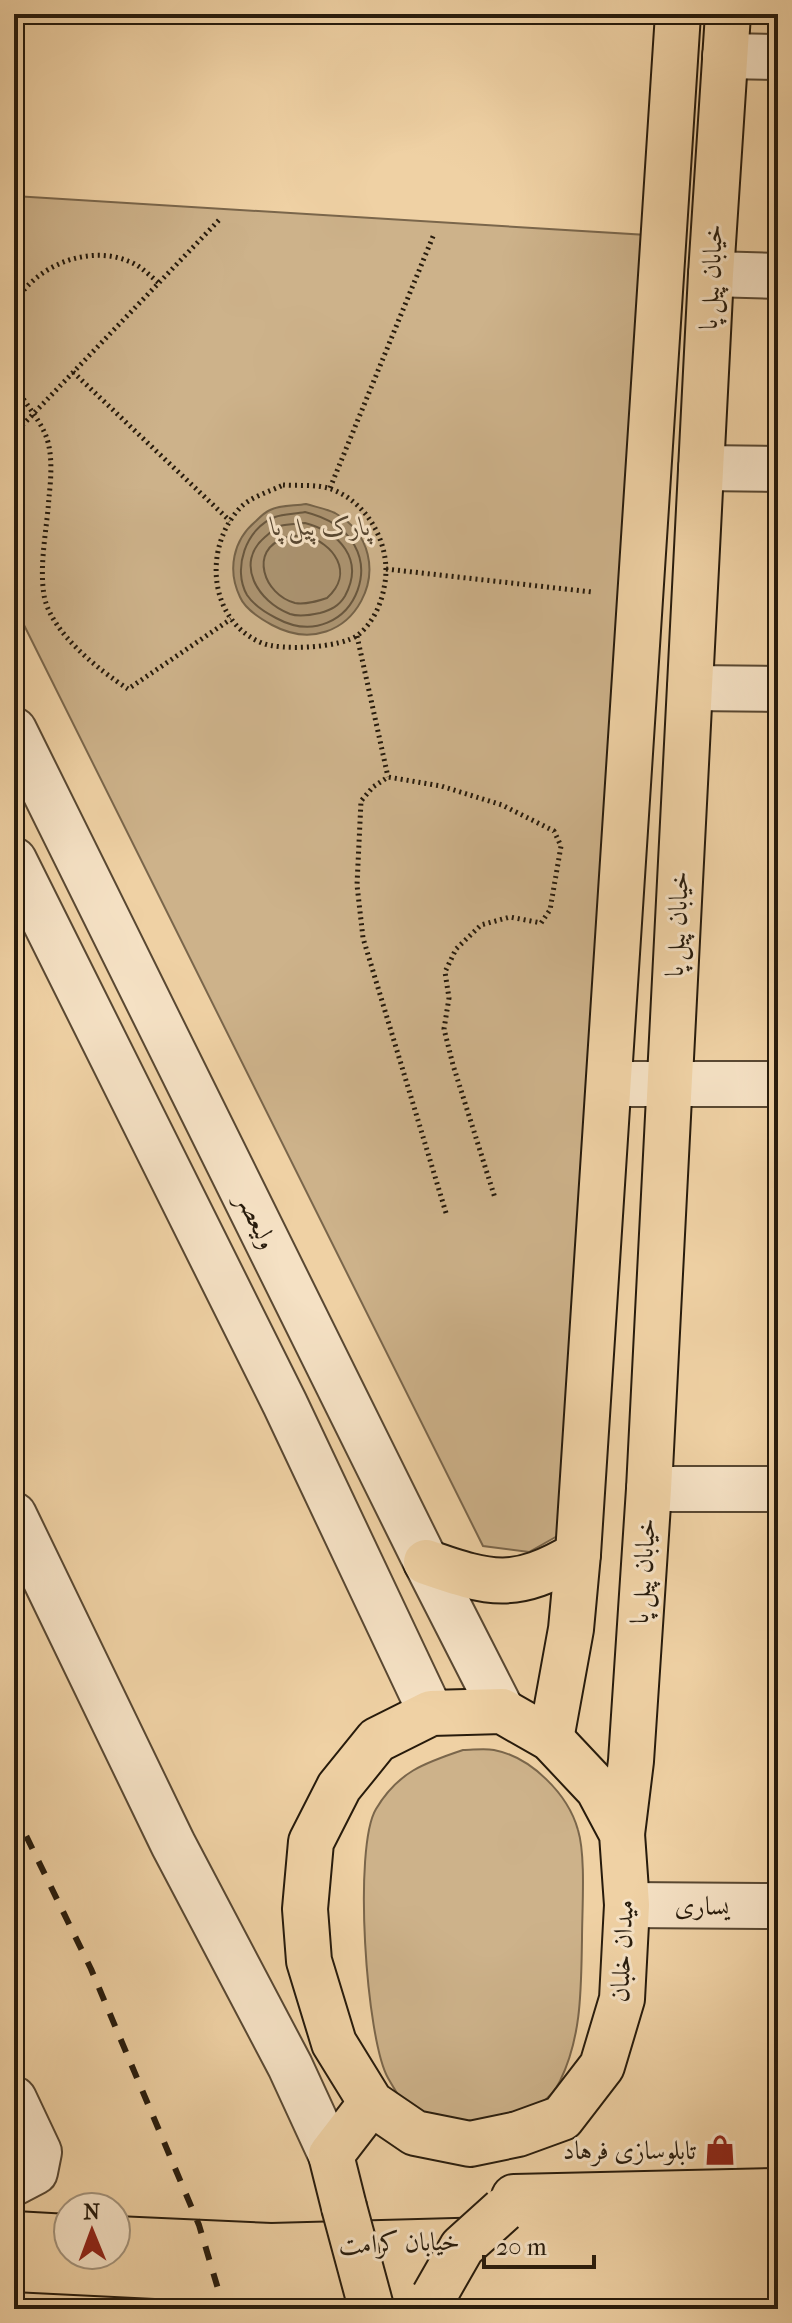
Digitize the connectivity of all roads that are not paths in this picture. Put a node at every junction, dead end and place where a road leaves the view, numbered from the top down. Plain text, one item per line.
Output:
1 (678, 14) edge
2 (727, 35) edge
3 (778, 57) edge
4 (711, 274) junction
5 (778, 276) edge
6 (701, 468) junction
7 (778, 469) edge
8 (690, 688) junction
9 (778, 689) edge
10 (14, 730) edge
11 (14, 860) edge
12 (669, 1083) junction
13 (609, 1084) junction
14 (778, 1084) edge
15 (649, 1489) junction
16 (778, 1489) edge
17 (14, 1515) edge
18 (578, 1554) junction
19 (426, 1562) junction
20 (502, 1711) junction
21 (431, 1713) junction
22 (551, 1739) junction
23 (622, 1834) junction
24 (627, 1905) junction
25 (778, 1906) edge
26 (14, 2099) edge
27 (371, 2103) junction
28 (562, 2118) junction
29 (331, 2155) junction
30 (14, 2183) edge
31 (778, 2191) edge
32 (508, 2203) junction
33 (778, 2232) edge
34 (14, 2234) edge
35 (52, 2236) edge
36 (132, 2240) edge
37 (14, 2269) edge
38 (778, 2270) edge
39 (431, 2302) edge
40 (778, 2303) edge
41 (372, 2308) edge
42 (508, 2309) edge

1 - 13 main road, خیابان پیل پا
2 - 3 street
2 - 4 main road, خیابان پیل پا
4 - 5 street
4 - 6 main road, خیابان پیل پا
6 - 7 street
6 - 8 main road, خیابان پیل پا
8 - 9 street
8 - 12 main road, خیابان پیل پا
10 - 19 street, ولیعصر
11 - 21 street
12 - 13 street
12 - 14 street
12 - 15 main road, خیابان پیل پا
13 - 18 main road, خیابان پیل پا
15 - 16 street
15 - 23 main road, خیابان پیل پا
17 - 29 street
18 - 19 main road
18 - 22 main road, خیابان پیل پا
19 - 20 street, ولیعصر
20 - 21 main road
20 - 22 main road, میدان خلبان
21 - 27 main road
22 - 23 main road, میدان خلبان
23 - 24 main road, میدان خلبان
24 - 25 street, یساری
24 - 28 main road, میدان خلبان
26 - 30 street
27 - 28 main road
27 - 29 main road
28 - 32 main road, میدان خلبان
29 - 41 main road, bridge
31 - 32 main road
32 - 39 main road, میدان خلبان, bridge
33 - 36 main road, خیابان کرامت
34 - 35 main road
37 - 38 main road, خیابان کرامت
40 - 42 main road

